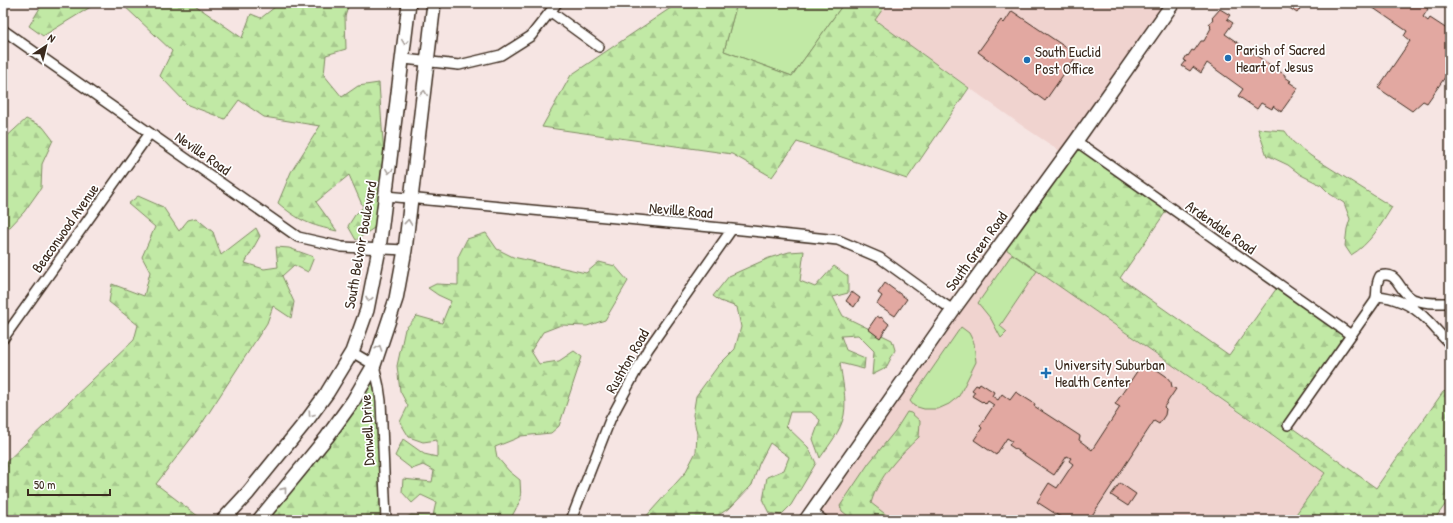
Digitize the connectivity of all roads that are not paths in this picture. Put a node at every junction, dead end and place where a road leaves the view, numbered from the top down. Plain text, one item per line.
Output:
1 (409, 3) edge
2 (434, 3) edge
3 (557, 3) edge
4 (1173, 3) edge
5 (551, 12) junction
6 (3, 30) edge
7 (599, 47) dead end
8 (404, 59) junction
9 (428, 62) junction
10 (150, 133) junction
11 (1076, 141) junction
12 (386, 196) junction
13 (411, 198) junction
14 (732, 229) junction
15 (379, 249) junction
16 (405, 250) junction
17 (1377, 296) junction
18 (1450, 304) edge
19 (953, 310) junction
20 (1351, 335) junction
21 (3, 339) edge
22 (1450, 344) edge
23 (352, 352) junction
24 (374, 365) junction
25 (1288, 425) dead end
26 (809, 516) edge
27 (223, 520) edge
28 (259, 520) edge
29 (386, 520) edge
30 (571, 520) edge
31 (823, 520) edge

1 -> 8 street, South Belvoir Boulevard
2 - 9 street
3 - 5 street
4 - 11 street, South Green Road
5 - 7 street
5 - 9 street
6 - 10 street, Neville Road
8 - 9 street
8 -> 12 street, South Belvoir Boulevard
13 -> 9 street
10 - 15 street, Neville Road
10 - 21 street, Beaconwood Avenue
11 - 19 street, South Green Road
11 - 20 street, Ardendale Road
12 - 13 street, Neville Road
12 - 15 street, South Belvoir Boulevard
13 - 14 street, Neville Road
16 -> 13 street
14 - 19 street, Neville Road
14 - 30 street, Rushton Road
15 - 16 street, Neville Road
15 -> 23 street, South Belvoir Boulevard
24 -> 16 street
17 - 18 street
17 - 20 street
17 - 22 street
19 - 26 street, South Green Road
20 - 25 street
23 - 24 street
23 -> 27 street, South Belvoir Boulevard
28 -> 24 street
24 - 29 street, Donwell Drive
26 - 31 street

